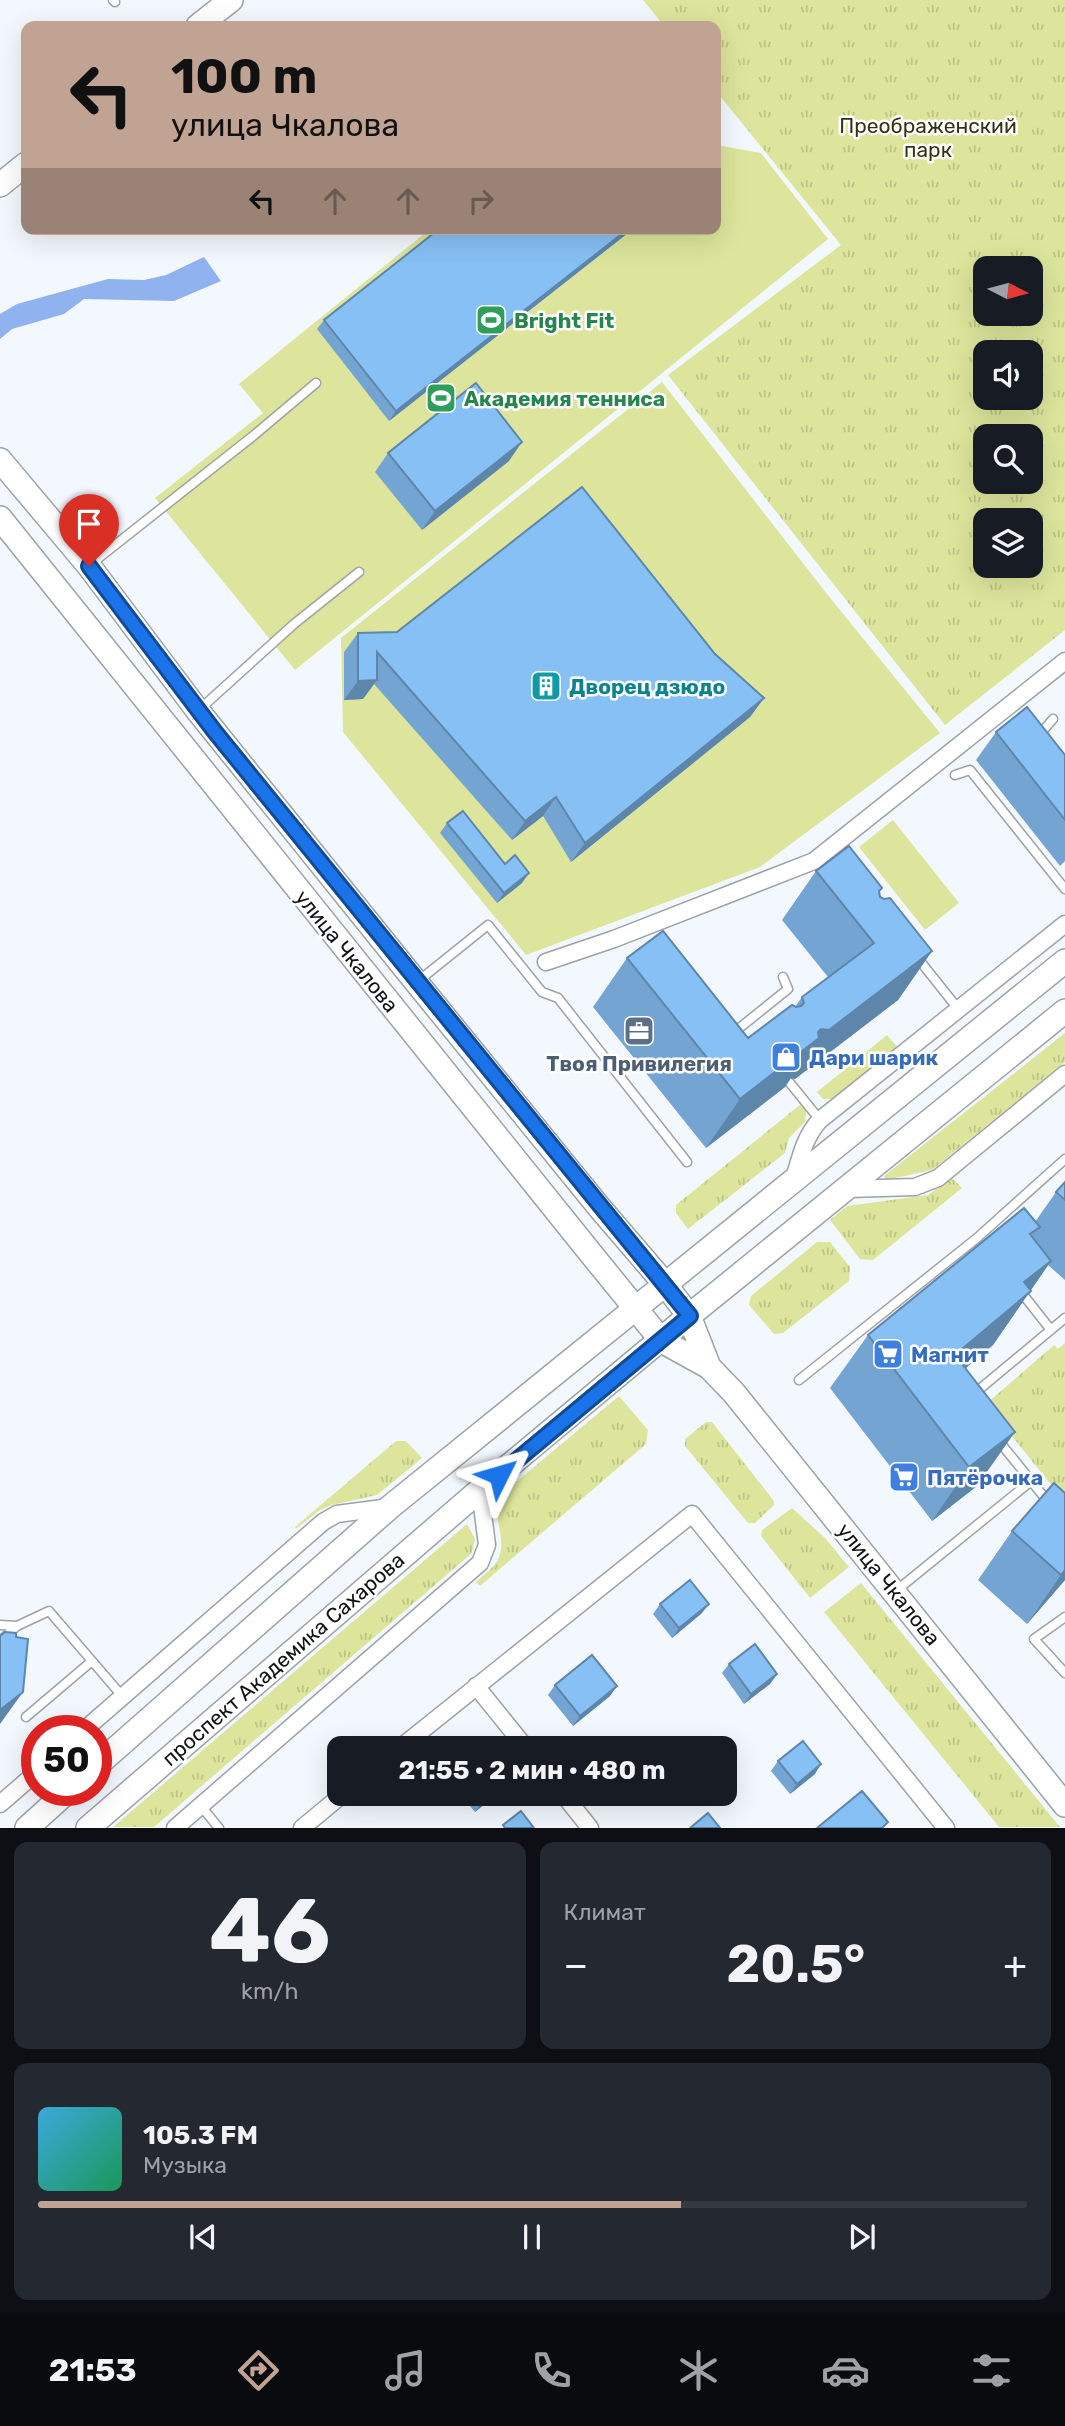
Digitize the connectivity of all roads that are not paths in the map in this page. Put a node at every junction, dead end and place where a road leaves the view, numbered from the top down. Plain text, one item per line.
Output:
1 (231, 0) edge
2 (204, 21) edge
3 (21, 168) edge
4 (0, 185) edge
5 (316, 383) dead end
6 (0, 460) edge
7 (0, 518) edge
8 (89, 566) junction
9 (359, 572) dead end
10 (1065, 661) edge
11 (198, 711) junction
12 (1053, 719) dead end
13 (1048, 741) edge
14 (956, 775) dead end
15 (1065, 889) edge
16 (1065, 924) edge
17 (907, 944) edge
18 (1065, 961) edge
19 (546, 962) dead end
20 (783, 977) dead end
21 (417, 983) junction
22 (959, 1010) junction
23 (1065, 1011) edge
24 (743, 1025) junction
25 (750, 1033) edge
26 (728, 1037) edge
27 (1065, 1074) edge
28 (790, 1083) edge
29 (820, 1120) junction
30 (1065, 1159) edge
31 (687, 1162) dead end
32 (793, 1181) junction
33 (848, 1189) junction
34 (665, 1284) junction
35 (1019, 1290) edge
36 (635, 1307) junction
37 (690, 1316) junction
38 (1065, 1318) edge
39 (1051, 1330) junction
40 (662, 1340) junction
41 (709, 1367) junction
42 (799, 1380) dead end
43 (966, 1400) edge
44 (990, 1431) edge
45 (1030, 1482) junction
46 (480, 1490) junction
47 (390, 1507) junction
48 (1056, 1511) edge
49 (894, 1592) junction
50 (1065, 1617) edge
51 (0, 1625) edge
52 (17, 1626) junction
53 (0, 1641) edge
54 (92, 1661) junction
55 (1065, 1673) edge
56 (476, 1686) junction
57 (123, 1697) junction
58 (28, 1715) edge
59 (102, 1715) edge
60 (415, 1736) edge
61 (516, 1736) edge
62 (112, 1752) edge
63 (21, 1786) edge
64 (0, 1804) edge
65 (200, 1805) junction
66 (1065, 1805) edge
67 (51, 1806) edge
68 (329, 1806) edge
69 (573, 1806) edge
70 (27, 1828) edge
71 (88, 1828) edge
72 (175, 1828) edge
73 (219, 1828) edge
74 (302, 1828) edge
75 (590, 1828) edge
76 (946, 1828) edge

1 - 2 street
3 - 4 street
5 - 8 lane
6 - 8 street, улица Чкалова
7 - 36 street, улица Чкалова
8 - 11 street, улица Чкалова
9 - 11 lane
10 - 19 street
11 - 21 street, улица Чкалова
12 - 13 lane
14 - 15 lane
16 - 22 street
17 - 22 lane
18 - 32 street, проспект Академика Сахарова
20 - 24 lane
21 - 31 lane
21 - 34 street, улица Чкалова
22 - 29 street
23 - 33 street, проспект Академика Сахарова
24 - 25 lane
24 - 26 lane
27 - 33 street
28 - 29 lane
29 - 32 street
30 - 42 lane
32 - 34 street, проспект Академика Сахарова
33 - 37 street, проспект Академика Сахарова
34 - 36 street, проспект Академика Сахарова
34 - 37 street, улица Чкалова
35 - 39 lane
36 - 40 street, улица Чкалова
36 - 47 street, проспект Академика Сахарова
37 - 40 street, проспект Академика Сахарова
37 - 41 street, улица Чкалова
38 - 39 lane
39 - 43 lane
40 - 41 street, улица Чкалова
40 - 46 street, проспект Академика Сахарова
41 - 49 street, улица Чкалова
44 - 45 lane
45 - 48 lane
45 - 49 lane
46 - 65 street
46 - 71 street, проспект Академика Сахарова
47 - 57 street
47 - 62 street, проспект Академика Сахарова
49 - 66 street, улица Чкалова
50 - 55 lane
51 - 52 lane
52 - 53 lane
52 - 54 lane
54 - 57 lane
54 - 58 lane
56 - 60 street
56 - 61 street
56 - 76 street
57 - 59 street
63 - 64 street
65 - 72 street
65 - 73 lane
67 - 70 street
68 - 74 street
69 - 75 street

